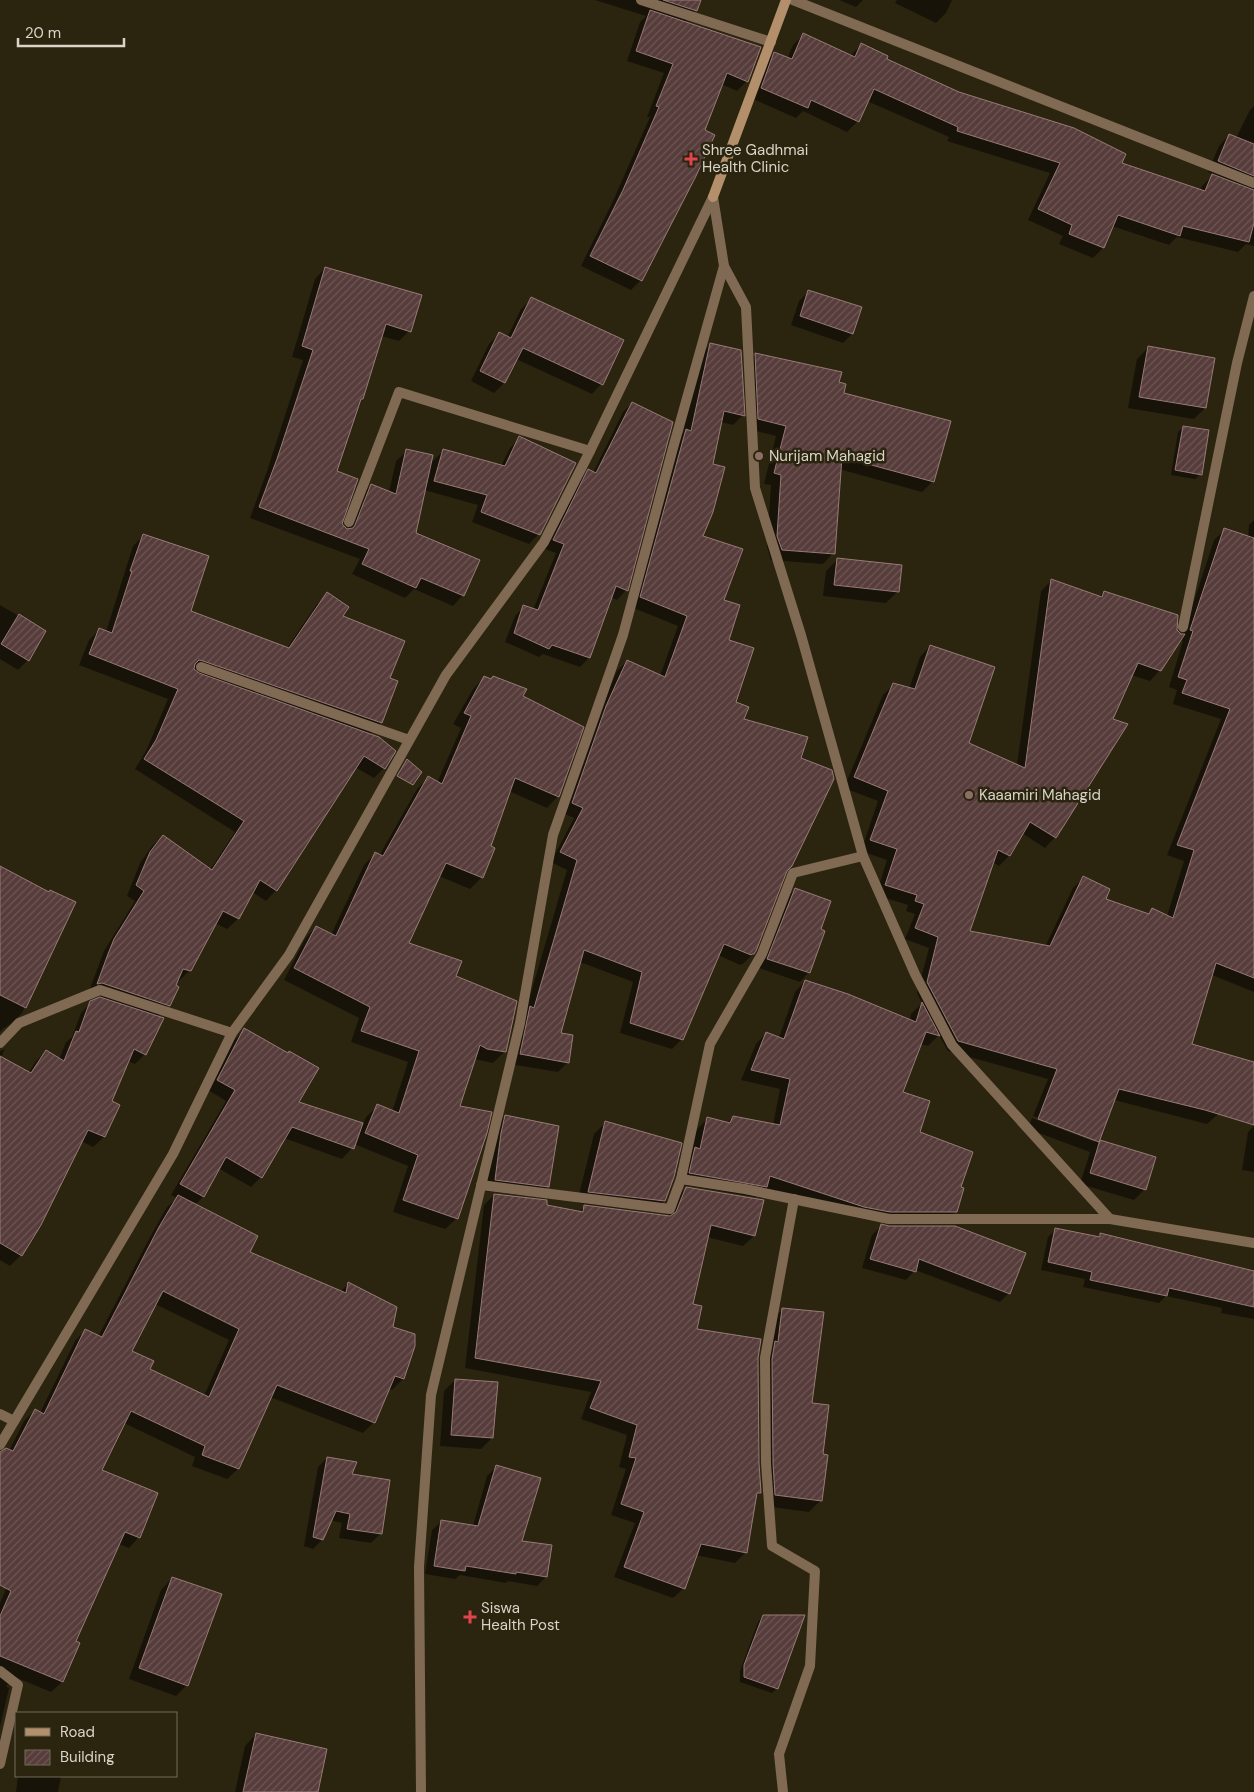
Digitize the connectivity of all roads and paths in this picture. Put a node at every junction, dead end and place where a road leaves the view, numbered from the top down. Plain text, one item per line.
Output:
1 (641, 0) edge
2 (786, 0) edge
3 (793, 0) edge
4 (771, 42) junction
5 (1254, 183) edge
6 (713, 197) junction
7 (724, 266) junction
8 (1254, 296) edge
9 (590, 451) junction
10 (349, 522) dead end
11 (1183, 627) dead end
12 (201, 667) dead end
13 (410, 740) junction
14 (863, 856) junction
15 (232, 1033) junction
16 (0, 1043) edge
17 (681, 1179) junction
18 (481, 1185) junction
19 (794, 1199) junction
20 (1110, 1219) junction
21 (1254, 1243) edge
22 (0, 1414) edge
23 (14, 1421) junction
24 (0, 1445) edge
25 (0, 1671) edge
26 (0, 1764) edge
27 (421, 1792) edge
28 (783, 1792) edge

1 - 4 street
2 - 4 street
3 - 5 street
4 - 6 street
6 - 7 street
6 - 9 street
7 - 14 street
7 - 18 street
8 - 11 street
9 - 10 street
9 - 13 street
12 - 13 street
13 - 15 street
14 - 17 street
14 - 20 street
15 - 16 street
15 - 23 street
17 - 18 street
17 - 19 street
18 - 27 street
19 - 20 street
19 - 28 street
20 - 21 street
22 - 23 street
23 - 24 street
25 - 26 street

